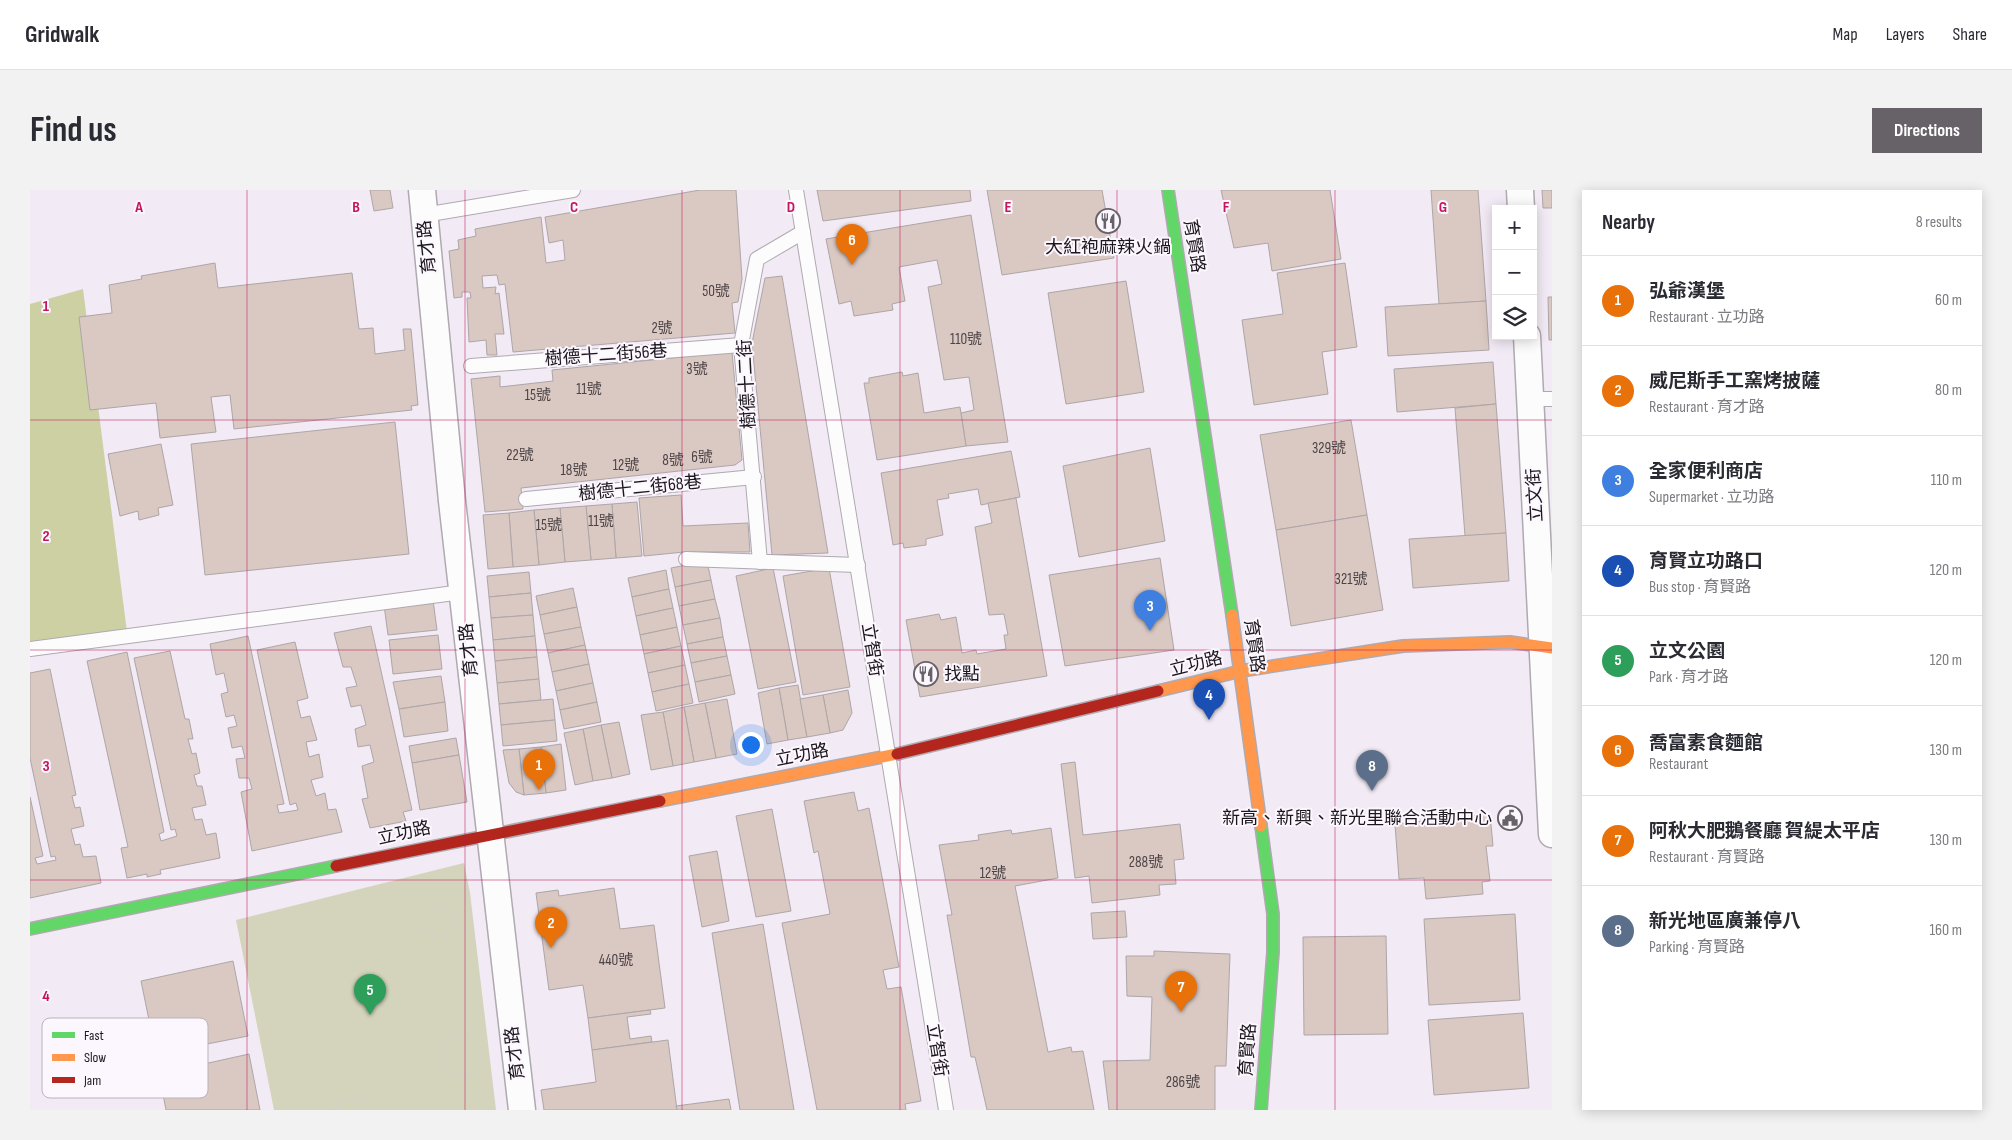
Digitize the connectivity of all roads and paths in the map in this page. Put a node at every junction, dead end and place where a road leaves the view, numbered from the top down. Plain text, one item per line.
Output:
1 (796, 190) edge
2 (1168, 190) edge
3 (1520, 190) edge
4 (566, 191) edge
5 (423, 202) edge
6 (1521, 205) edge
7 (803, 232) junction
8 (1528, 340) edge
9 (741, 345) junction
10 (471, 366) dead end
11 (1541, 399) edge
12 (754, 477) junction
13 (526, 499) dead end
14 (1544, 538) edge
15 (686, 559) dead end
16 (760, 562) junction
17 (858, 565) junction
18 (462, 592) junction
19 (1547, 647) edge
20 (30, 649) edge
21 (1241, 671) junction
22 (889, 756) junction
23 (489, 834) junction
24 (1552, 834) edge
25 (454, 922) joint
26 (30, 929) edge
27 (476, 1067) joint
28 (332, 1110) edge
29 (376, 1110) edge
30 (522, 1110) edge
31 (946, 1110) edge
32 (1261, 1110) edge

1 - 7 lane, 立智街
2 - 21 street, 育賢路
3 - 6 street
4 - 5 lane
5 - 18 street, 育才路
7 - 9 lane, 樹德十二街
7 - 17 lane, 立智街
8 - 11 street, 立文街
9 - 10 lane, 樹德十二街56巷
9 - 12 lane, 樹德十二街
11 - 14 street, 立文街
12 - 13 lane, 樹德十二街68巷
12 - 16 lane, 樹德十二街
14 - 19 street, 立文街
15 - 16 lane
16 - 17 lane
17 - 22 lane, 立智街
18 - 20 lane
18 - 23 street, 育才路
19 - 21 street, 立功路
19 - 24 street, 立文街
21 - 22 street, 立功路
21 - 32 street, 育賢路
22 - 23 street, 立功路
22 - 31 lane, 立智街
23 - 26 street, 立功路
23 - 30 street, 育才路
25 - 25 path
27 - 27 path
28 - 29 path

